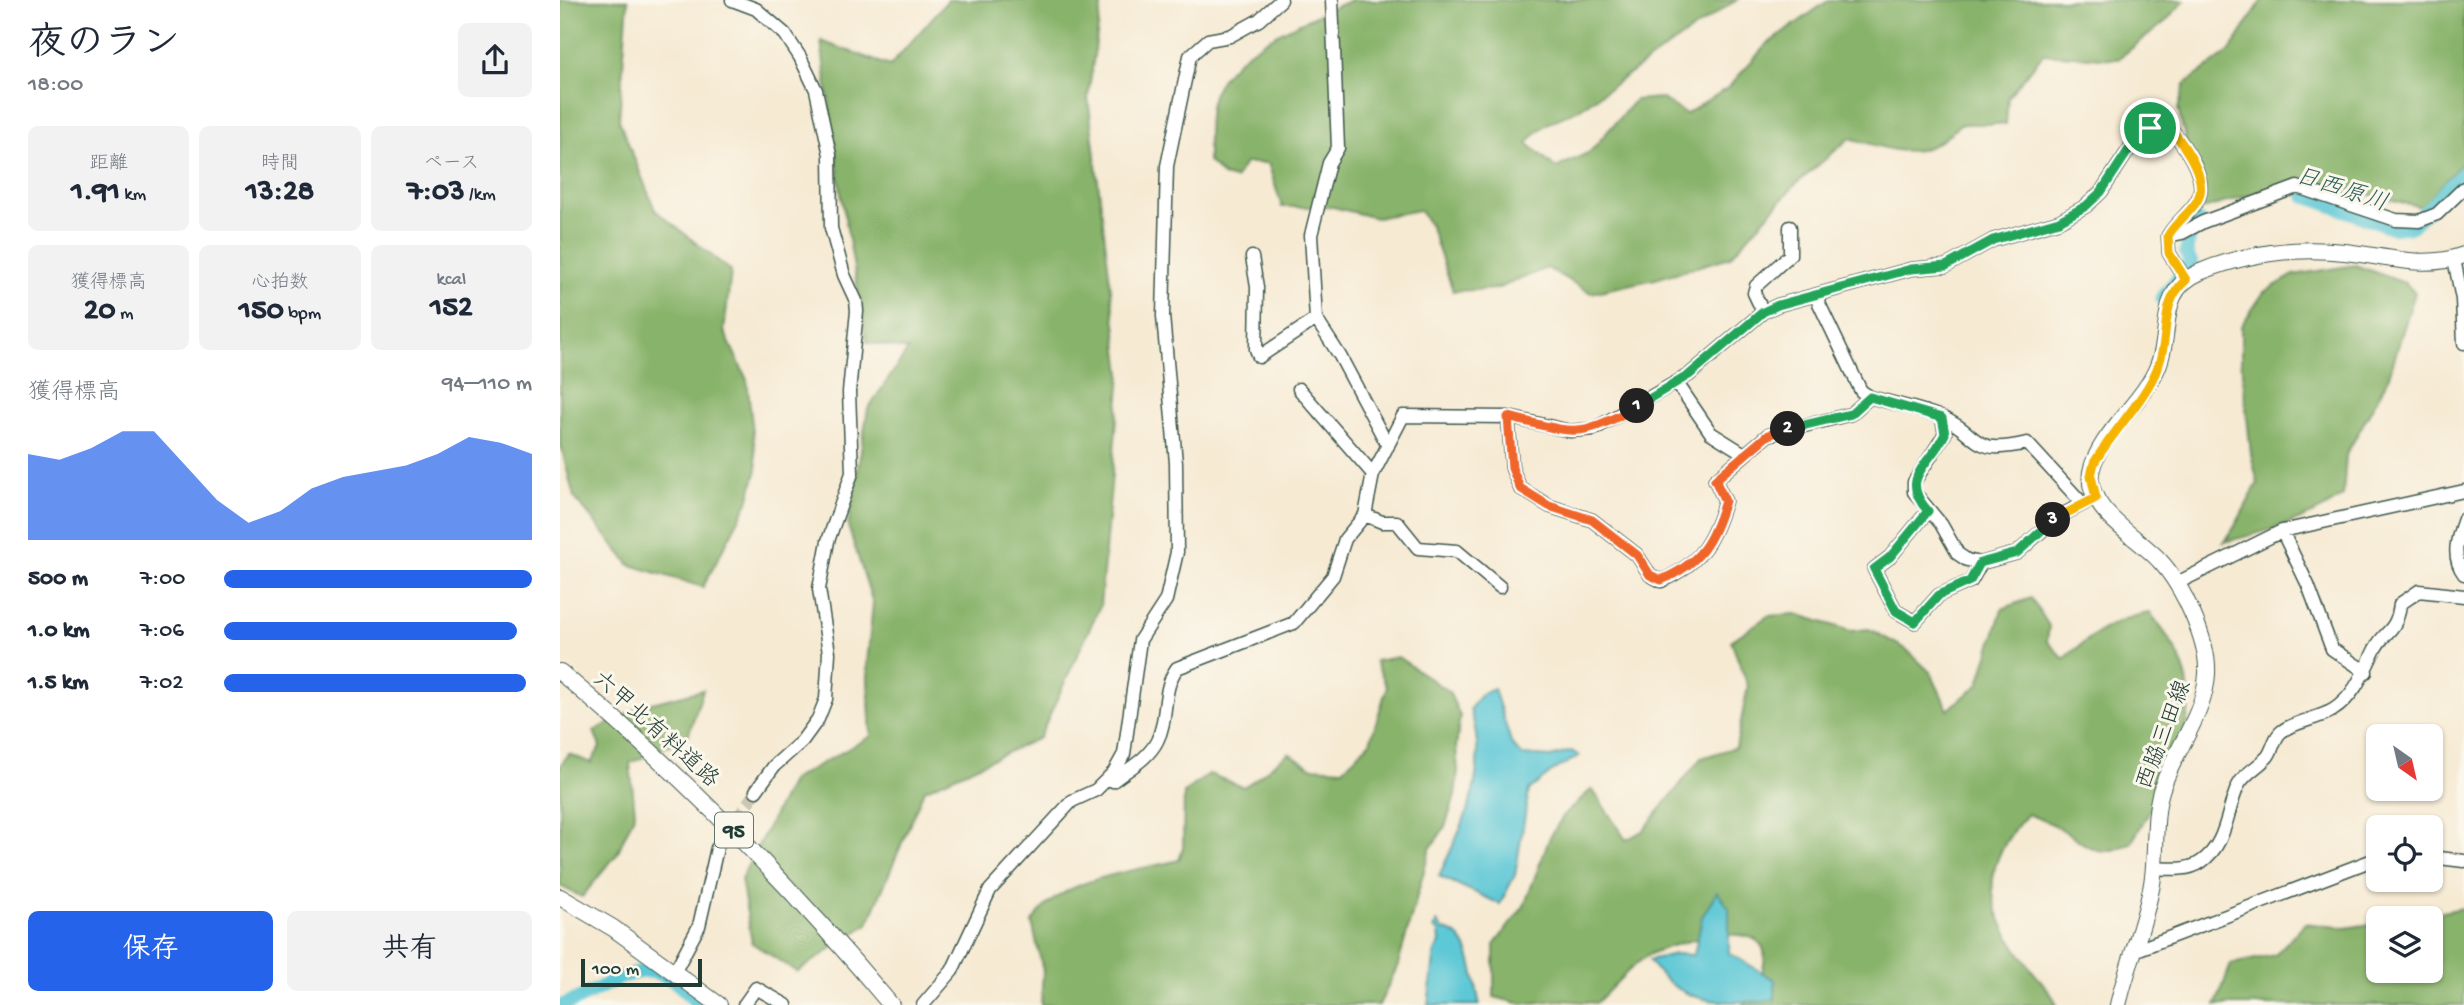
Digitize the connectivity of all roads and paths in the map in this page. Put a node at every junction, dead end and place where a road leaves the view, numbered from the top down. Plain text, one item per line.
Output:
1 (732, 0) edge
2 (1281, 0) edge
3 (1332, 0) edge
4 (2464, 188) edge
5 (1790, 227) dead end
6 (2168, 236) junction
7 (1252, 257) dead end
8 (2459, 257) edge
9 (2186, 280) junction
10 (1815, 295) junction
11 (1763, 312) junction
12 (1315, 319) junction
13 (2464, 343) edge
14 (1677, 383) junction
15 (1299, 390) dead end
16 (1870, 397) junction
17 (1508, 417) junction
18 (1942, 418) junction
19 (1388, 446) junction
20 (1744, 453) junction
21 (1373, 474) junction
22 (2464, 491) edge
23 (2090, 501) junction
24 (1928, 511) junction
25 (1365, 515) junction
26 (2464, 519) edge
27 (2282, 531) junction
28 (1980, 563) junction
29 (2464, 575) edge
30 (2177, 583) junction
31 (1500, 587) dead end
32 (2464, 596) edge
33 (560, 672) edge
34 (2366, 672) junction
35 (1109, 778) junction
36 (756, 791) tunnel mouth
37 (717, 848) tunnel mouth
38 (2443, 858) edge
39 (2464, 861) edge
40 (2366, 863) edge
41 (2154, 868) junction
42 (560, 897) edge
43 (2134, 951) junction
44 (675, 971) junction
45 (719, 1005) edge
46 (744, 1005) edge
47 (786, 1005) edge
48 (891, 1005) edge
49 (923, 1005) edge
50 (2118, 1005) edge

1 - 36 street
2 - 35 street
3 - 12 street
4 - 6 street
5 - 11 street
6 - 9 street
6 - 10 street
7 - 12 street
8 - 9 main road
8 - 13 street
9 - 23 main road
10 - 11 street
10 - 16 street
11 - 14 street
12 - 19 street
14 - 17 street
14 - 20 street
15 - 21 street
16 - 18 street
16 - 20 street
17 - 19 street
17 - 20 street
18 - 23 street
18 - 24 street
19 - 21 street
21 - 25 street
22 - 27 street
23 - 28 street
23 - 30 main road, 西脇三田線
24 - 28 street
24 - 28 street
25 - 31 street
25 - 35 street
26 - 29 street
27 - 30 street
27 - 34 street
30 - 41 main road, 西脇三田線
32 - 34 street
33 - 48 main road, 六甲北有料道路 / 95
34 - 41 street
35 - 49 street
37 - 44 street
38 - 39 street
40 - 43 street
41 - 43 main road, 西脇三田線
42 - 44 main road
43 - 50 main road, 西脇三田線
44 - 45 main road
46 - 47 street

